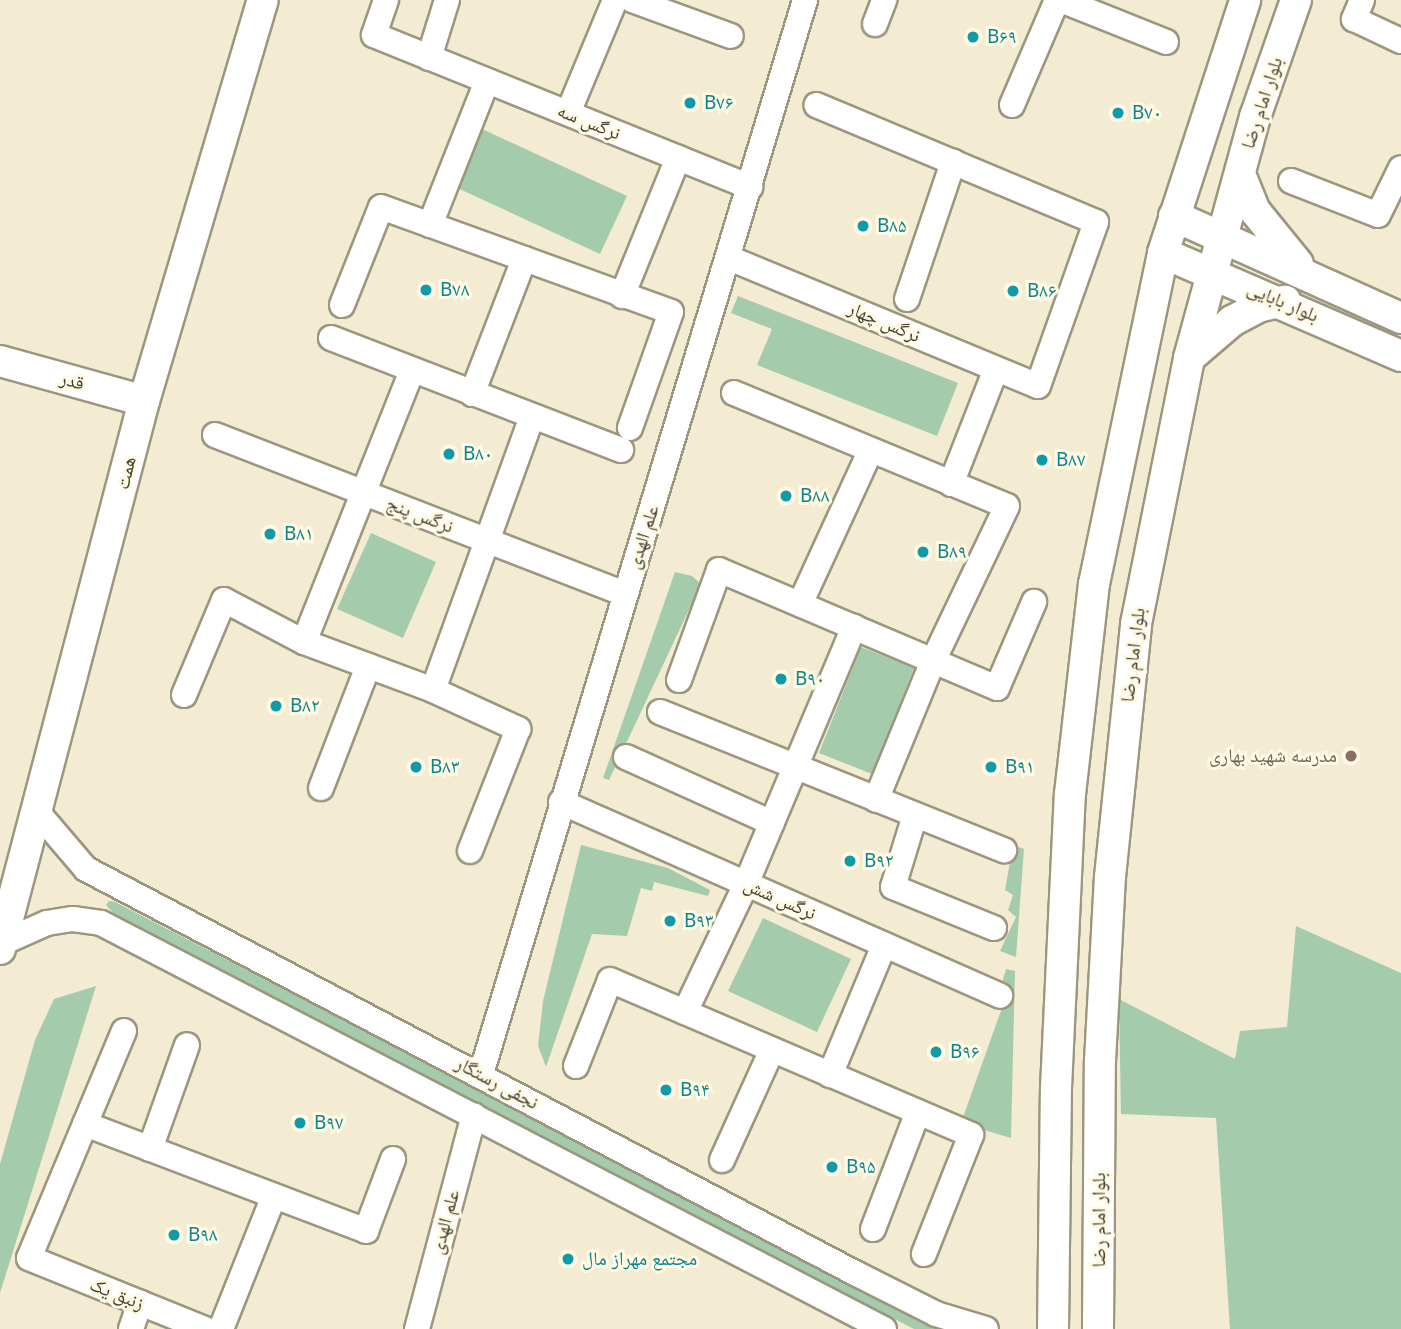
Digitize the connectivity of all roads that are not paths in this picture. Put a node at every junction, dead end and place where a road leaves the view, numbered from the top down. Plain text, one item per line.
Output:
1 (263, 0) edge
2 (386, 0) edge
3 (447, 0) edge
4 (615, 0) edge
5 (632, 0) edge
6 (805, 0) edge
7 (884, 0) edge
8 (1059, 0) edge
9 (1245, 0) edge
10 (1296, 0) edge
11 (1362, 0) edge
12 (875, 24) dead end
13 (731, 36) dead end
14 (1401, 41) edge
15 (1166, 43) dead end
16 (429, 58) junction
17 (487, 81) junction
18 (816, 105) dead end
19 (1012, 105) dead end
20 (568, 113) junction
21 (678, 158) junction
22 (953, 162) junction
23 (1401, 168) edge
24 (1240, 174) junction
25 (1291, 181) dead end
26 (750, 187) junction
27 (1174, 216) junction
28 (430, 225) junction
29 (1224, 237) junction
30 (1163, 253) junction
31 (729, 258) junction
32 (524, 259) junction
33 (1306, 272) junction
34 (1212, 273) junction
35 (622, 296) junction
36 (906, 299) dead end
37 (1286, 303) junction
38 (342, 305) dead end
39 (1401, 318) edge
40 (331, 338) dead end
41 (1401, 356) edge
42 (1189, 358) junction
43 (0, 362) edge
44 (996, 369) junction
45 (412, 370) junction
46 (734, 393) dead end
47 (471, 394) junction
48 (144, 401) junction
49 (532, 417) junction
50 (215, 435) dead end
51 (870, 452) junction
52 (951, 484) junction
53 (363, 492) junction
54 (487, 541) junction
55 (625, 594) junction
56 (1034, 602) dead end
57 (800, 604) junction
58 (854, 627) junction
59 (304, 642) junction
60 (933, 661) junction
61 (368, 666) junction
62 (679, 680) dead end
63 (433, 690) junction
64 (184, 695) dead end
65 (660, 712) dead end
66 (626, 757) dead end
67 (794, 769) junction
68 (321, 788) dead end
69 (876, 800) junction
70 (561, 802) junction
71 (39, 814) junction
72 (915, 816) junction
73 (772, 823) junction
74 (1004, 850) dead end
75 (470, 851) dead end
76 (747, 884) junction
77 (994, 928) dead end
78 (1, 946) edge
79 (884, 946) junction
80 (1000, 996) dead end
81 (685, 1012) junction
82 (124, 1031) dead end
83 (187, 1045) dead end
84 (771, 1052) junction
85 (576, 1066) dead end
86 (481, 1074) junction
87 (830, 1075) junction
88 (918, 1112) junction
89 (474, 1115) junction
90 (85, 1124) junction
91 (150, 1149) junction
92 (393, 1159) dead end
93 (722, 1160) dead end
94 (274, 1196) junction
95 (873, 1229) dead end
96 (924, 1254) dead end
97 (140, 1303) junction
98 (980, 1327) edge
99 (131, 1329) edge
100 (205, 1329) edge
101 (221, 1329) edge
102 (417, 1329) edge
103 (884, 1329) edge
104 (1053, 1329) edge
105 (1098, 1329) edge

1 - 48 street, همت
2 - 16 street, نرگس سه
3 - 16 street
4 - 20 street
5 - 13 street
6 - 26 street, علم الهدی
7 - 12 street
8 - 15 street
8 - 19 street
9 - 27 street
10 - 24 street, بلوار امام رضا
11 - 14 street
16 - 17 street, نرگس سه
17 - 20 street, نرگس سه
17 - 28 street
18 - 22 street
20 - 21 street, نرگس سه
21 - 26 street, نرگس سه
21 - 35 street
22 - 36 street
22 - 44 street, نرگس چهار
23 - 25 street
24 - 29 street, بلوار امام رضا
24 - 33 street
26 - 31 street, علم الهدی
27 - 29 street, بلوار بابایی
27 - 30 street
28 - 32 street
28 - 38 street
29 - 33 street, بلوار بابایی
29 - 34 street, بلوار امام رضا
30 - 34 street, بلوار بابایی
30 - 104 street
31 - 44 street, نرگس چهار
31 - 55 street, علم الهدی
32 - 35 street
32 - 47 street
33 - 37 street
33 - 39 street, بلوار بابایی
34 - 37 street, بلوار بابایی
34 - 42 street, بلوار امام رضا
35 - 49 street
37 - 41 street, بلوار بابایی
37 - 42 street
40 - 45 street
42 - 105 street, بلوار امام رضا
43 - 48 street, قدر
44 - 52 street
45 - 47 street
45 - 53 street
46 - 51 street
47 - 49 street
48 - 71 street, همت
49 - 54 street
50 - 53 street, نرگس پنج
51 - 52 street
51 - 57 street
52 - 60 street
53 - 54 street, نرگس پنج
53 - 59 street
54 - 55 street, نرگس پنج
54 - 63 street
55 - 70 street, علم الهدی
56 - 60 street
57 - 58 street
57 - 62 street
58 - 60 street
58 - 67 street
59 - 61 street
59 - 64 street
60 - 69 street
61 - 63 street
61 - 68 street
63 - 75 street
65 - 67 street
66 - 73 street
67 - 69 street
67 - 73 street
69 - 72 street
70 - 76 street, نرگس شش
70 - 86 street, علم الهدی
71 - 78 street, همت
71 - 86 street, نجفی رستگار
72 - 74 street
72 - 77 street
73 - 76 street
76 - 79 street, نرگس شش
76 - 81 street
78 - 89 street, نجفی رستگار
79 - 80 street, نرگس شش
79 - 87 street
81 - 84 street
81 - 85 street
82 - 90 street
83 - 91 street
84 - 87 street
84 - 93 street
86 - 98 street, نجفی رستگار
87 - 88 street
88 - 95 street
88 - 96 street
89 - 102 street, علم الهدی
89 - 103 street, نجفی رستگار
90 - 91 street
90 - 97 street, زنبق یک
91 - 94 street
92 - 94 street
94 - 101 street
97 - 99 street
97 - 100 street, زنبق یک

